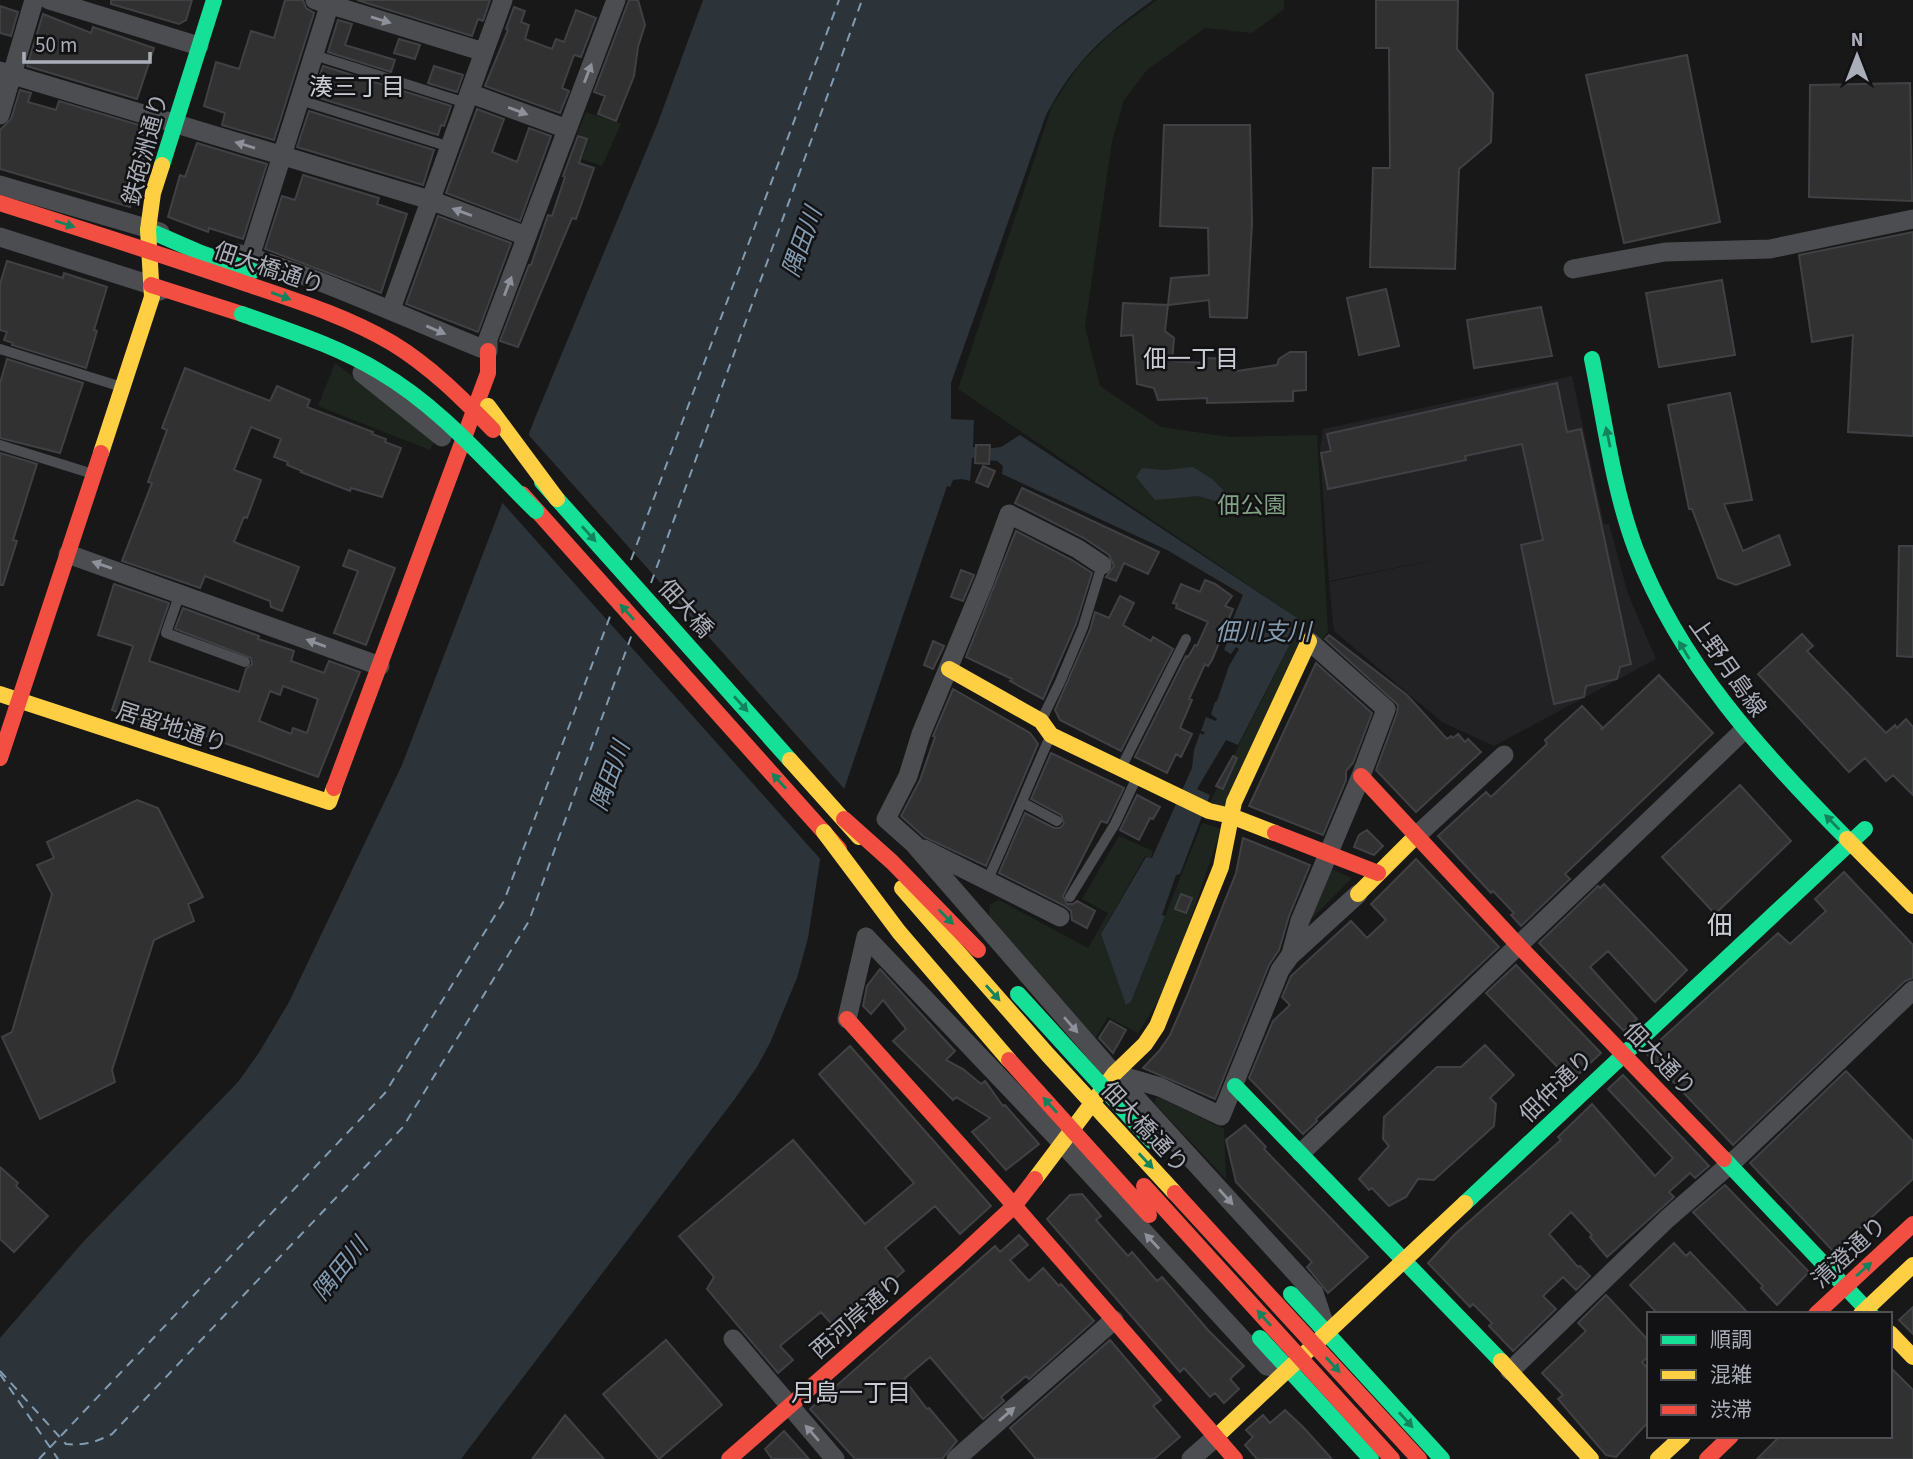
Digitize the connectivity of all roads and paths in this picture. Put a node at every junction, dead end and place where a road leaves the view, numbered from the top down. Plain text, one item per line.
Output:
1 (34, 0) edge
2 (48, 0) edge
3 (214, 0) edge
4 (503, 0) edge
5 (616, 0) edge
6 (325, 1) edge
7 (199, 46) junction
8 (484, 52) junction
9 (314, 54) junction
10 (6, 72) edge
11 (468, 98) junction
12 (300, 100) junction
13 (0, 115) edge
14 (174, 124) junction
15 (567, 130) junction
16 (450, 147) junction
17 (282, 156) junction
18 (0, 185) edge
19 (430, 200) junction
20 (0, 203) edge
21 (1913, 219) edge
22 (0, 221) edge
23 (148, 230) junction
24 (526, 236) junction
25 (0, 237) edge
26 (252, 264) junction
27 (1573, 270) dead end
28 (151, 285) junction
29 (391, 309) junction
30 (0, 349) edge
31 (488, 351) junction
32 (1592, 359) dead end
33 (122, 387) junction
34 (493, 430) joint
35 (0, 445) edge
36 (486, 449) joint
37 (459, 452) junction
38 (94, 474) junction
39 (557, 499) junction
40 (536, 511) junction
41 (68, 554) junction
42 (1102, 565) joint
43 (180, 593) junction
44 (1186, 639) dead end
45 (1309, 641) joint
46 (245, 662) dead end
47 (380, 666) junction
48 (949, 668) junction
49 (0, 694) edge
50 (19, 701) junction
51 (1041, 721) junction
52 (1744, 730) junction
53 (1051, 735) junction
54 (1, 752) edge
55 (1504, 755) dead end
56 (1120, 770) junction
57 (1361, 776) junction
58 (1136, 777) junction
59 (1023, 803) junction
60 (1231, 816) junction
61 (844, 819) junction
62 (1057, 821) dead end
63 (1865, 829) dead end
64 (824, 832) junction
65 (1416, 836) junction
66 (1851, 841) junction
67 (914, 844) junction
68 (1328, 853) junction
69 (1378, 873) junction
70 (987, 881) junction
71 (1358, 894) joint
72 (1070, 897) dead end
73 (1913, 906) edge
74 (1060, 917) dead end
75 (1518, 945) junction
76 (1290, 956) junction
77 (988, 961) dead end
78 (1006, 981) dead end
79 (1913, 990) edge
80 (847, 1018) joint
81 (1624, 1053) junction
82 (1114, 1074) junction
83 (1235, 1086) junction
84 (1062, 1143) junction
85 (1163, 1153) dead end
86 (1301, 1153) junction
87 (1729, 1164) junction
88 (1014, 1206) junction
89 (1913, 1224) edge
90 (1403, 1261) junction
91 (1913, 1265) edge
92 (1845, 1286) junction
93 (1287, 1289) dead end
94 (1818, 1312) edge
95 (1866, 1312) edge
96 (1114, 1320) junction
97 (1328, 1333) junction
98 (1892, 1336) edge
99 (733, 1339) dead end
100 (1913, 1357) edge
101 (1288, 1369) junction
102 (1510, 1371) junction
103 (789, 1406) junction
104 (1216, 1437) junction
105 (1681, 1438) edge
106 (1729, 1438) edge
107 (729, 1459) edge
108 (835, 1459) edge
109 (956, 1459) edge
110 (1191, 1459) edge
111 (1236, 1459) edge
112 (1371, 1459) edge
113 (1392, 1459) edge
114 (1419, 1459) edge
115 (1442, 1459) edge
116 (1591, 1459) edge
117 (1658, 1459) edge
118 (1707, 1459) edge

1 - 10 street
2 - 7 street
3 - 7 main road, 鉄砲洲通り
4 - 8 street
15 -> 5 street
6 -> 8 street
6 - 9 street
7 - 14 main road, 鉄砲洲通り
8 - 11 street
9 - 11 lane
9 - 12 street
10 - 13 street
10 - 14 street
11 -> 15 street
11 - 16 street
12 - 16 lane
12 - 17 street
17 -> 14 street
14 - 23 main road, 鉄砲洲通り
15 - 24 street
16 - 19 street
17 - 19 street
17 - 26 street
18 - 23 street
24 -> 19 street
19 - 29 street
20 -> 34 main road, 佃大橋通り, bridge
21 - 27 street
22 - 36 main road, 佃大橋通り
23 - 26 street
23 - 28 main road, 鉄砲洲通り
31 -> 24 street
25 - 28 street
26 - 29 street
26 - 39 main road, bridge
28 - 33 main road, 鉄砲洲通り
28 - 37 street
28 - 40 main road, bridge
29 -> 31 street
30 - 33 lane
31 - 37 main road
52 -> 32 main road, 上野月島線
33 - 38 main road, 鉄砲洲通り
34 - 39 main road, 佃大橋, bridge
35 - 38 lane
36 - 40 main road, 佃大橋, bridge
37 - 47 main road
38 - 41 main road, 鉄砲洲通り
39 -> 61 main road, 佃大橋
64 -> 40 main road, 佃大橋
43 -> 41 street
41 - 50 main road, 鉄砲洲通り
42 - 48 street
42 - 51 lane
43 - 46 lane
47 -> 43 street
44 - 56 lane
45 - 57 street
45 - 60 main road, 西河岸通り
47 - 50 main road, 居留地通り
48 - 51 main road
48 - 67 street
49 - 50 main road, 居留地通り
50 - 54 main road, 鉄砲洲通り
51 - 53 main road
66 -> 52 main road, 上野月島線
52 - 75 street
53 - 56 main road
53 - 59 lane
55 - 65 street
56 - 58 main road
57 - 65 main road, 佃大通り
57 - 68 street
58 - 60 main road
58 - 72 lane
59 - 62 lane
59 - 70 lane
60 - 68 main road
60 - 82 main road, 西河岸通り
61 -> 77 main road, bridge
61 -> 114 main road, 佃大橋通り, bridge
63 - 66 main road, 佃仲通り
101 -> 64 main road, bridge
113 -> 64 main road, 佃大橋通り, bridge
65 - 69 main road
65 - 75 main road, 佃大通り
66 - 73 main road, 上野月島線
66 - 81 main road, 佃仲通り
67 - 70 street
67 -> 82 street
68 - 69 main road
68 - 76 street
69 - 71 main road
70 - 74 street
71 - 76 street
75 - 81 main road, 佃大通り
75 - 86 street
76 - 83 street
78 - 85 main road, bridge
79 - 87 street
80 - 84 street
80 - 88 main road
81 - 87 main road, 佃大通り
81 - 90 main road, 佃仲通り
82 - 83 street
82 - 84 main road, 西河岸通り
82 -> 97 street
83 - 86 main road
84 - 88 main road, 西河岸通り
101 -> 84 street
86 - 90 main road
87 - 92 main road, 佃大通り
87 - 102 street
88 - 96 main road
88 - 103 main road, 西河岸通り
92 -> 89 main road, 清澄通り
90 - 97 main road, 佃仲通り
90 - 102 main road
91 - 95 main road
92 - 94 main road, 清澄通り
92 - 95 main road, 佃大通り
93 - 97 main road
96 - 104 main road
109 -> 96 street
97 - 101 main road, 佃仲通り
97 -> 115 main road
98 - 100 main road
99 - 103 street
101 - 104 main road, 佃仲通り
101 - 112 main road
102 - 116 main road
103 - 107 main road, 西河岸通り
108 -> 103 street
104 - 110 street
104 - 111 main road
105 - 117 main road
106 - 118 main road

